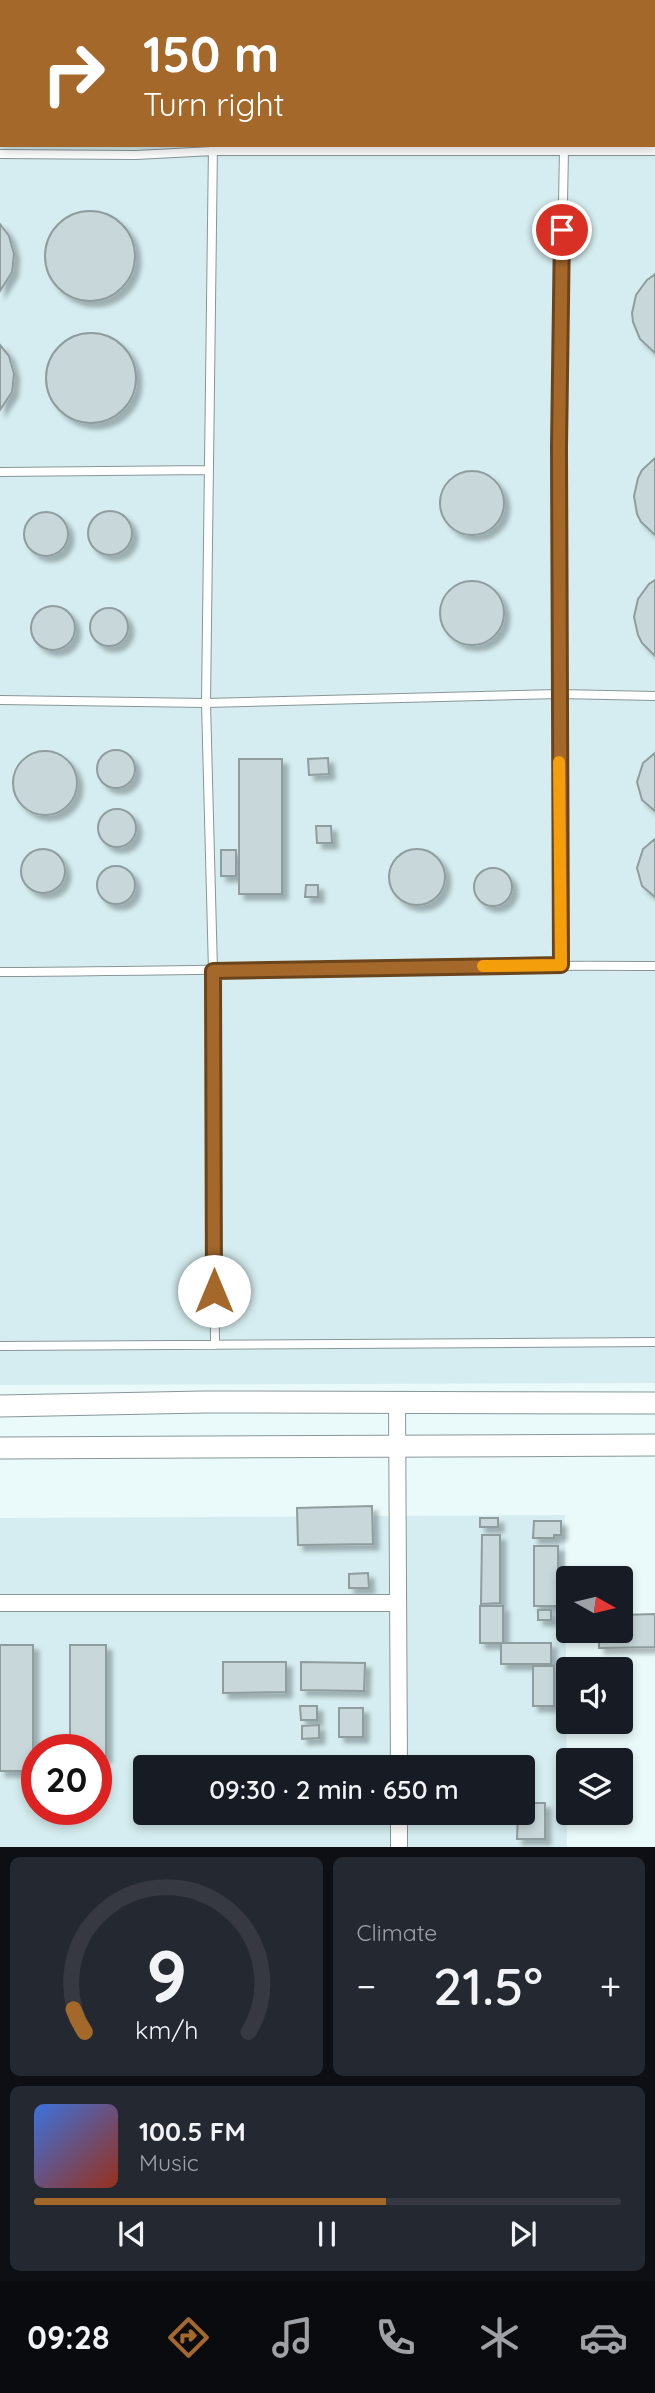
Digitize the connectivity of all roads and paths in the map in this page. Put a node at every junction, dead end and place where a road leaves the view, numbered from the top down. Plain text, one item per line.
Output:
1 (213, 148) edge
2 (564, 149) junction
3 (655, 151) edge
4 (0, 154) edge
5 (208, 470) junction
6 (0, 472) edge
7 (559, 694) junction
8 (655, 696) edge
9 (0, 700) edge
10 (206, 703) junction
11 (561, 965) junction
12 (655, 966) edge
13 (213, 971) junction
14 (0, 972) edge
15 (655, 1342) edge
16 (215, 1345) junction
17 (0, 1346) edge
18 (397, 1402) junction
19 (655, 1403) edge
20 (0, 1406) edge
21 (397, 1446) junction
22 (655, 1446) edge
23 (0, 1448) edge
24 (398, 1603) junction
25 (0, 1604) edge
26 (399, 1755) edge
27 (399, 1825) edge
28 (399, 1847) edge

1 - 2 lane
1 - 4 lane
1 - 5 lane
2 - 3 lane
2 - 7 lane
5 - 6 lane
5 - 10 lane
7 - 8 lane
7 - 10 lane
7 - 11 lane
9 - 10 lane
10 - 13 lane
11 - 12 lane
11 - 13 lane
13 - 14 lane
13 - 16 lane
15 - 16 lane
16 - 17 lane
18 - 19 street
18 - 20 street
18 - 21 street
21 - 22 street
21 - 23 street
21 - 24 street
24 - 25 street
24 - 26 street
27 - 28 street

